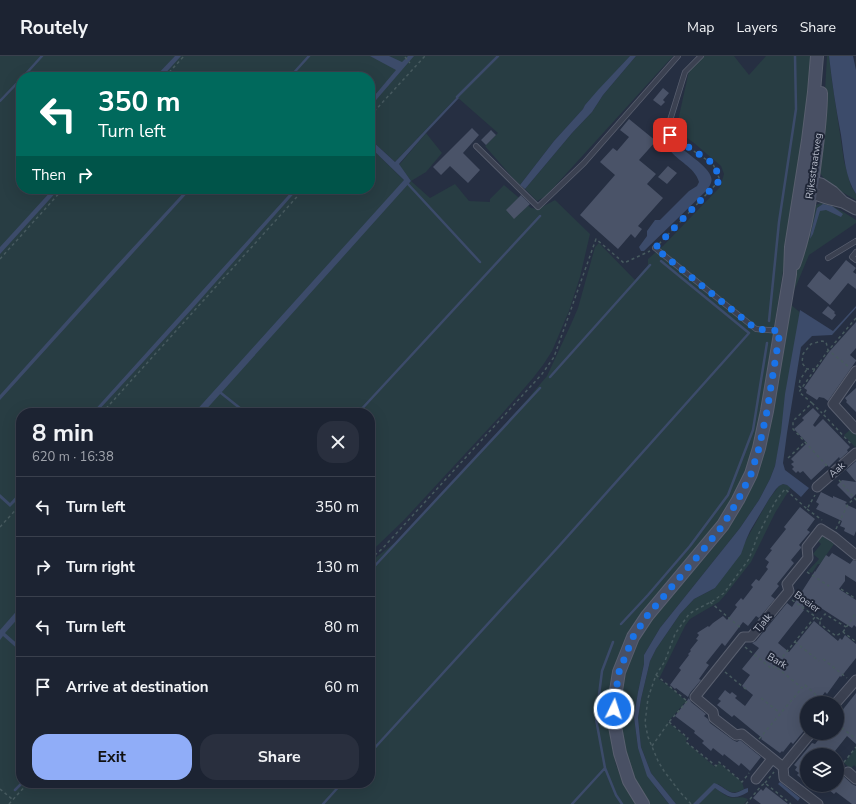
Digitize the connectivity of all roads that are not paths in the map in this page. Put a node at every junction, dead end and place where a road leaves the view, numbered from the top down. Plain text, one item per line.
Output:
1 (678, 56) edge
2 (701, 56) edge
3 (817, 56) edge
4 (667, 130) road end
5 (476, 146) dead end
6 (808, 186) junction
7 (856, 210) edge
8 (856, 241) edge
9 (655, 248) road end
10 (856, 252) edge
11 (828, 258) dead end
12 (856, 260) edge
13 (780, 331) junction
14 (855, 372) edge
15 (856, 429) edge
16 (856, 451) edge
17 (817, 487) road end
18 (856, 555) edge
19 (854, 685) edge
20 (843, 696) edge
21 (805, 740) edge
22 (772, 759) junction
23 (782, 766) junction
24 (844, 769) road end
25 (856, 778) edge
26 (756, 779) dead end
27 (643, 804) edge
28 (818, 804) edge

1 - 5 lane
2 - 4 lane
3 - 6 main road, Rijksstraatweg
6 - 7 street
6 - 13 main road, Rijksstraatweg
8 - 11 lane
9 - 13 lane
10 - 12 lane
13 - 27 main road, Rijksstraatweg
14 - 15 street
16 - 17 street, Aak
18 - 22 street, Tjalk
19 - 20 street
21 - 23 street
22 - 23 street
22 - 26 street
23 - 28 street
24 - 25 street

